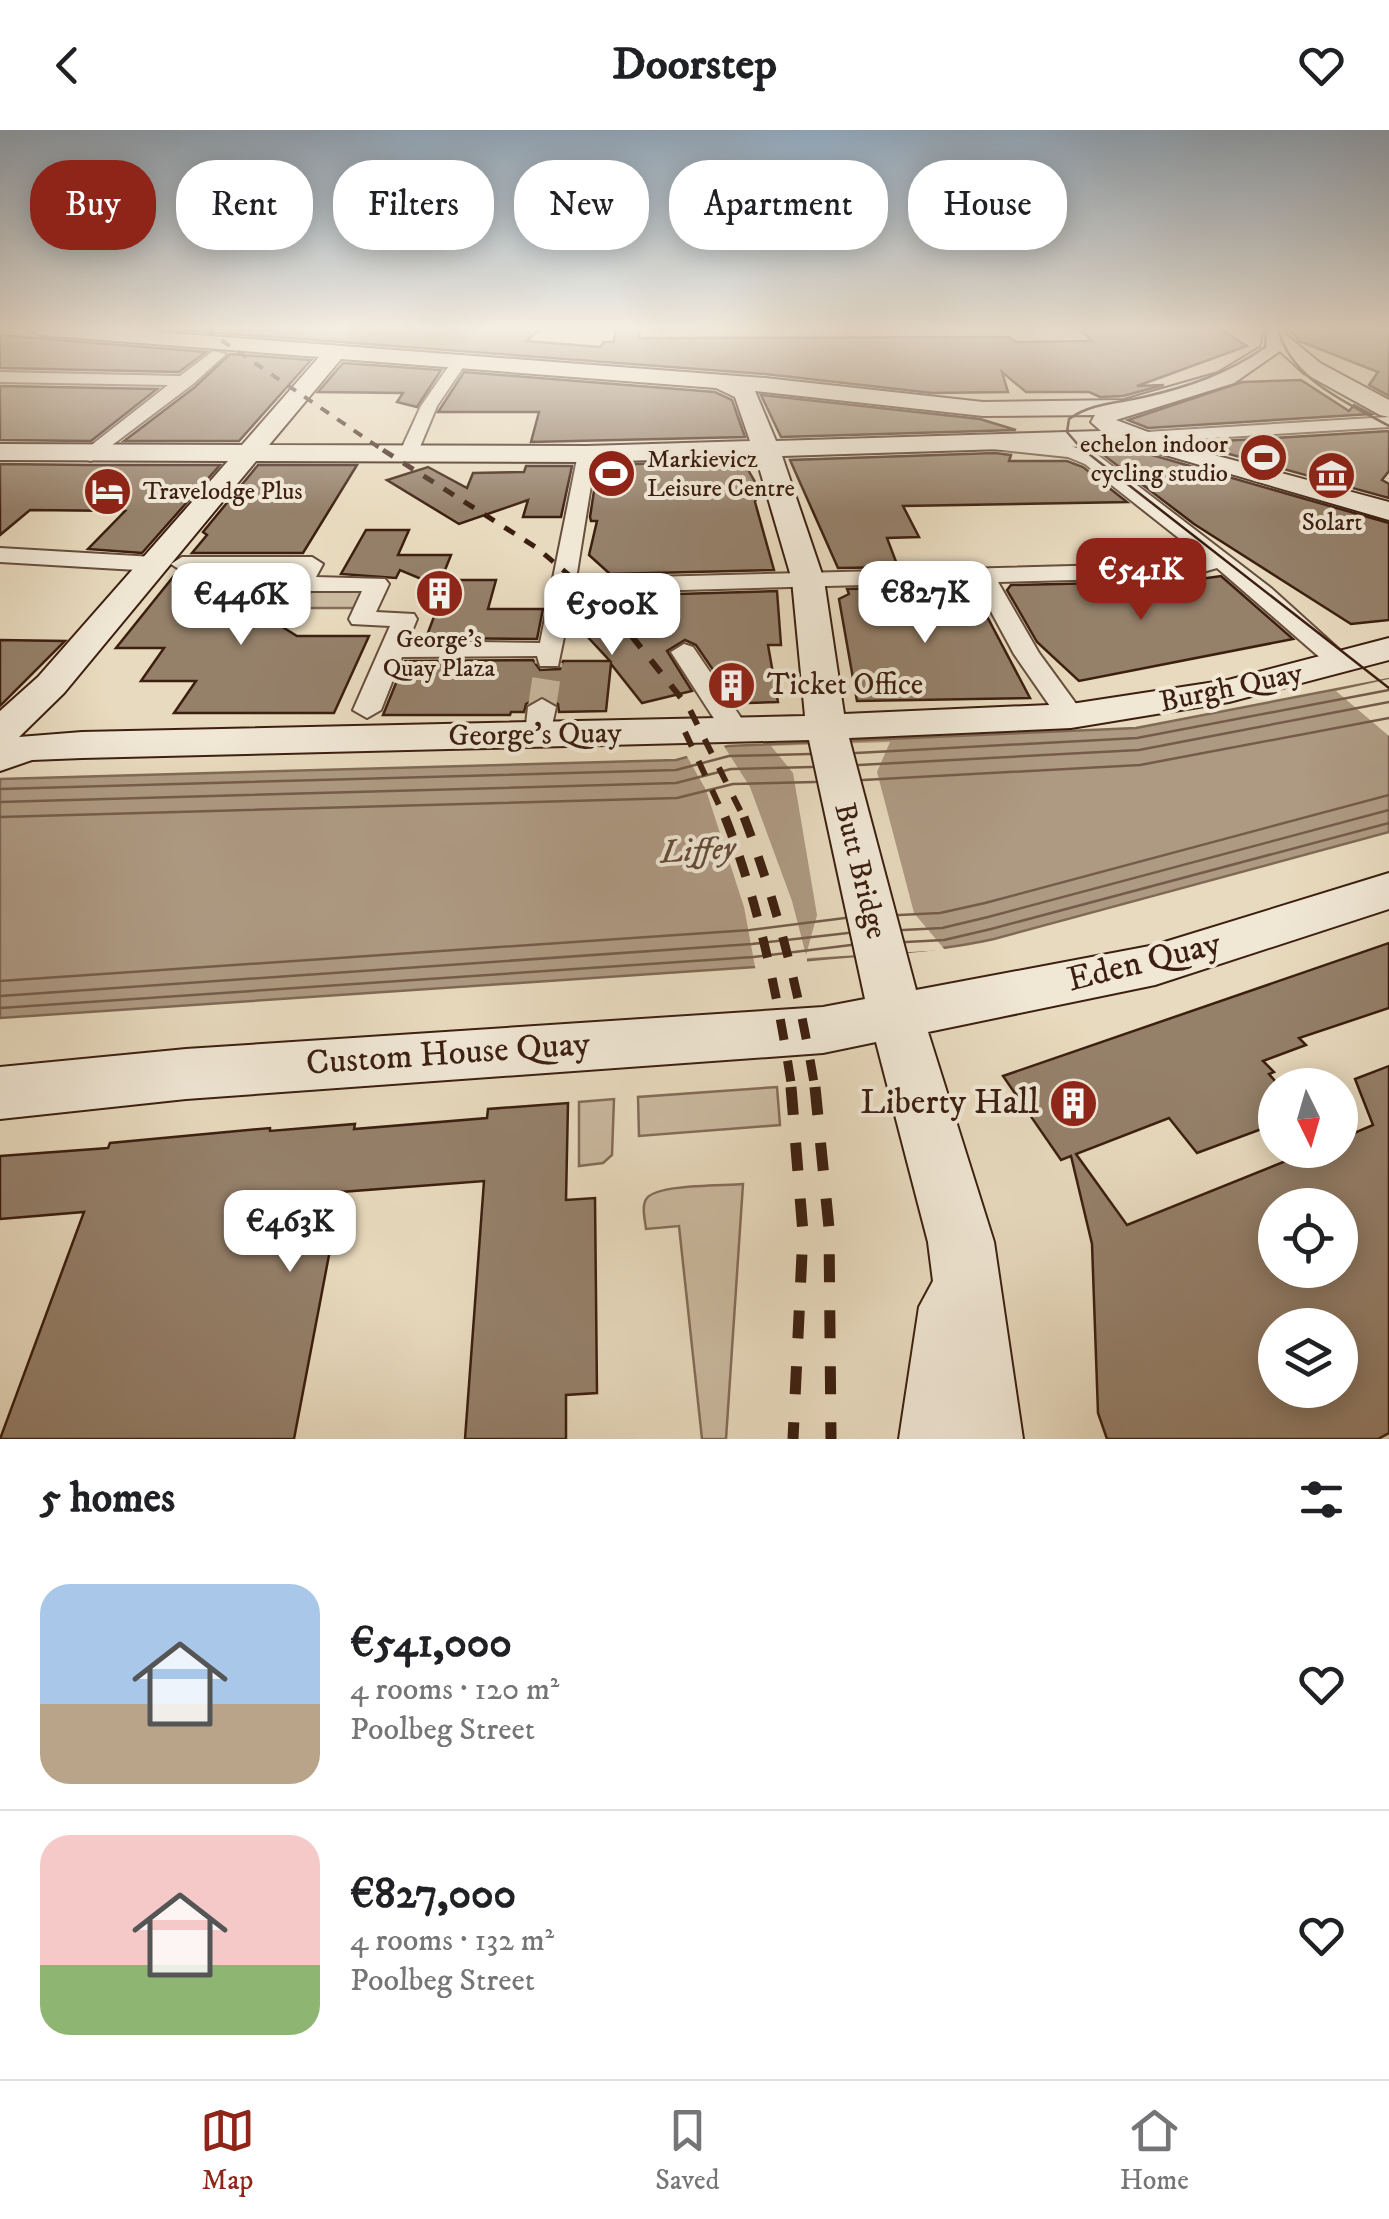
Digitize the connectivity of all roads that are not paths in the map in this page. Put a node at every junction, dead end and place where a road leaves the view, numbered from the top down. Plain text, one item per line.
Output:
1 (175, 390) edge
2 (302, 390) edge
3 (439, 390) edge
4 (738, 390) edge
5 (793, 390) edge
6 (1190, 390) edge
7 (1349, 390) edge
8 (1124, 407) junction
9 (1385, 414) edge
10 (1130, 438) junction
11 (998, 444) junction
12 (765, 451) junction
13 (0, 452) edge
14 (408, 454) junction
15 (588, 454) junction
16 (91, 455) junction
17 (244, 456) junction
18 (1389, 511) edge
19 (0, 554) edge
20 (1222, 560) junction
21 (168, 564) junction
22 (984, 577) junction
23 (808, 580) junction
24 (300, 584) junction
25 (564, 586) junction
26 (282, 615) dead end
27 (1389, 649) edge
28 (392, 650) junction
29 (684, 652) dead end
30 (1341, 663) junction
31 (367, 710) dead end
32 (1071, 716) junction
33 (736, 731) junction
34 (0, 733) edge
35 (828, 733) junction
36 (0, 758) edge
37 (1389, 891) edge
38 (889, 988) junction
39 (0, 1092) edge
40 (961, 1242) junction
41 (936, 1439) edge
42 (986, 1439) edge

1 - 16 street
2 - 17 main road
3 - 14 street
4 - 12 main road, Butt Bridge
5 - 8 main road
6 - 8 main road
7 - 9 main road
8 - 10 main road
9 - 10 street
10 - 11 main road
10 - 18 main road
11 - 12 main road
11 - 20 street
12 - 15 main road
12 - 23 main road, Butt Bridge
13 - 16 main road
14 - 15 main road
14 - 17 main road
15 - 25 street
16 - 17 main road
17 - 21 main road
19 - 21 street
20 - 22 street
20 - 30 street
21 - 24 street
21 - 34 main road
22 - 23 street
22 - 32 street
23 - 25 street
23 - 35 main road, Butt Bridge
24 - 26 street
24 - 28 street
25 - 28 street
27 - 30 main road, Burgh Quay
28 - 31 street
29 - 33 street
30 - 32 main road, Burgh Quay
32 - 35 main road, George's Quay
33 - 35 main road, George's Quay
33 - 36 main road, George's Quay
35 - 38 main road, Butt Bridge
37 - 38 main road, Eden Quay
38 - 39 main road, Custom House Quay
38 - 40 main road, Butt Bridge
40 - 41 main road
40 - 42 main road

